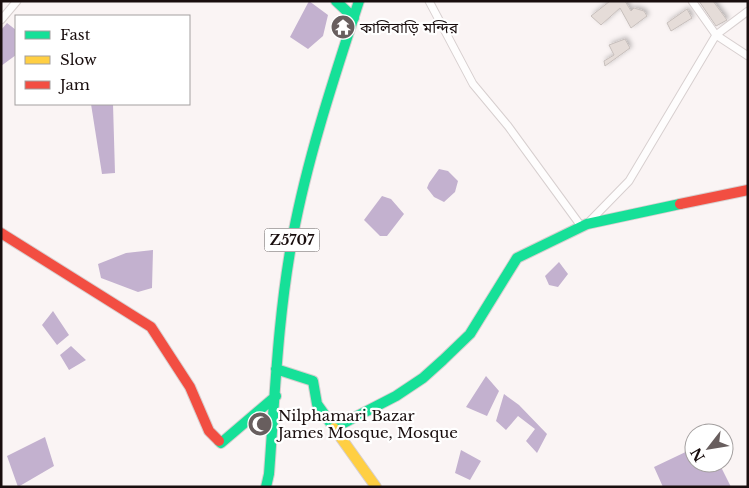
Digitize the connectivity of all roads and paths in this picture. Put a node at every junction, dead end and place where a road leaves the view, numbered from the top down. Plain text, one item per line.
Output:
1 (17, 1) edge
2 (336, 1) edge
3 (359, 1) edge
4 (428, 1) edge
5 (692, 1) edge
6 (748, 11) edge
7 (354, 18) junction
8 (1, 20) edge
9 (716, 36) junction
10 (748, 56) edge
11 (748, 190) edge
12 (584, 225) junction
13 (1, 233) edge
14 (276, 369) junction
15 (276, 396) junction
16 (334, 428) junction
17 (266, 487) edge
18 (376, 487) edge

1 - 8 street
2 - 7 street
3 - 7 street, Z5707
4 - 12 street
5 - 9 street
6 - 9 street
7 - 14 street, Z5707
9 - 10 street
9 - 12 street
11 - 12 street
12 - 16 street
13 - 15 street
14 - 15 street, Z5707
14 - 16 street
15 - 17 street, Z5707
16 - 18 street

